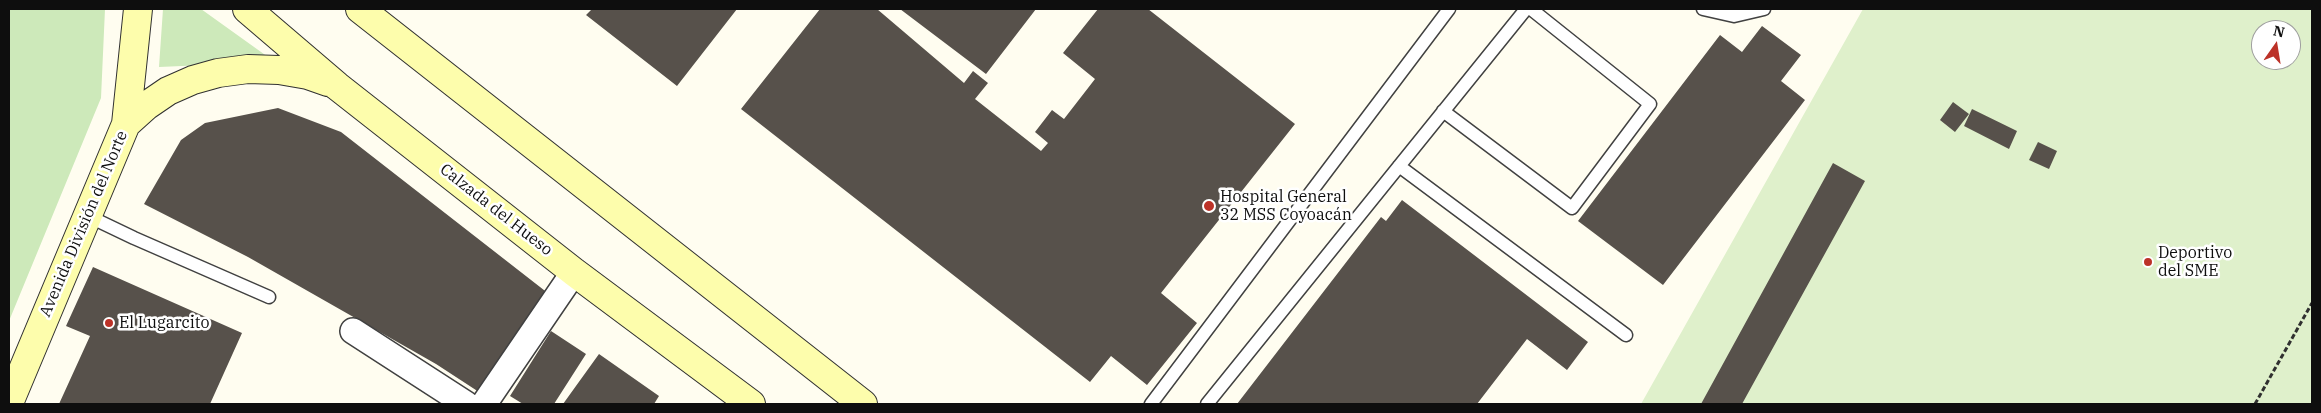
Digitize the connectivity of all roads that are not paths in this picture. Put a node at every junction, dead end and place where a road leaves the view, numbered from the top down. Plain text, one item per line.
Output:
1 (138, 9) edge
2 (247, 9) edge
3 (360, 9) edge
4 (1449, 9) edge
5 (1526, 9) edge
6 (1531, 9) edge
7 (1703, 9) edge
8 (1764, 9) edge
9 (337, 86) junction
10 (1443, 112) junction
11 (126, 124) junction
12 (1399, 166) junction
13 (88, 216) junction
14 (574, 272) junction
15 (269, 297) dead end
16 (353, 331) dead end
17 (1626, 335) dead end
18 (9, 403) edge
19 (466, 404) edge
20 (484, 404) edge
21 (751, 404) edge
22 (863, 404) edge
23 (1152, 404) edge
24 (1208, 404) edge

1 - 11 main road, Avenida División del Norte
2 - 9 main road, Calzada del Hueso
3 - 22 main road
4 - 23 lane
5 - 10 lane
6 - 10 lane
7 - 8 lane
9 - 11 main road
9 - 14 main road, Calzada del Hueso
10 - 12 lane
11 - 13 main road, Avenida División del Norte
12 - 17 lane
12 - 24 lane
13 - 15 lane
13 - 18 main road, Avenida División del Norte
14 - 20 street
14 - 21 main road, Calzada del Hueso
16 - 19 street

